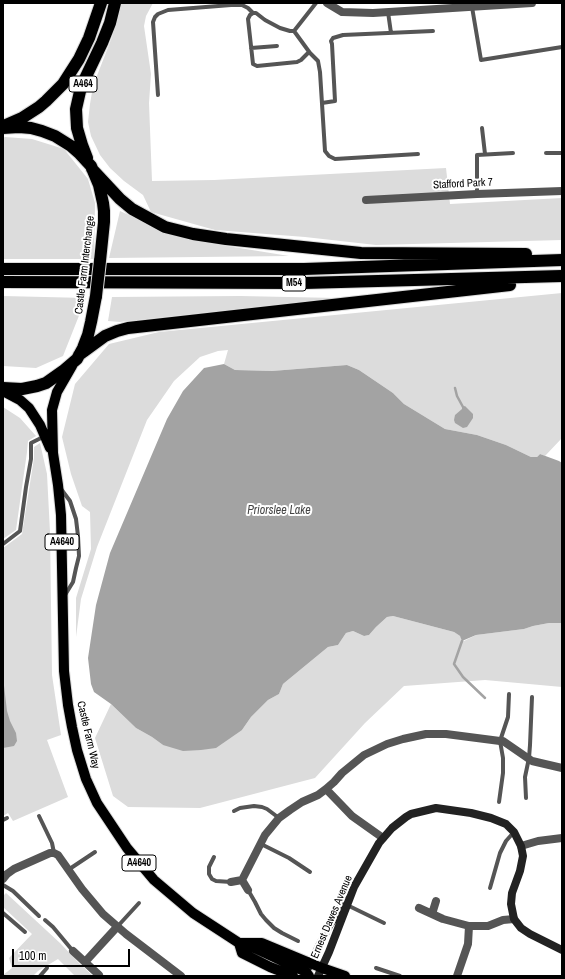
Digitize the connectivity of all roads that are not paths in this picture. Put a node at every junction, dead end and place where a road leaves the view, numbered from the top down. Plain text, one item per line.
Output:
1 (101, 3) edge
2 (115, 3) edge
3 (316, 3) edge
4 (327, 3) edge
5 (526, 3) edge
6 (532, 3) edge
7 (426, 6) edge
8 (472, 7) junction
9 (253, 12) junction
10 (388, 12) junction
11 (294, 31) junction
12 (433, 31) dead end
13 (391, 33) junction
14 (277, 46) dead end
15 (562, 47) edge
16 (251, 48) junction
17 (309, 52) junction
18 (158, 94) dead end
19 (322, 103) junction
20 (3, 127) edge
21 (482, 128) dead end
22 (513, 153) dead end
23 (546, 153) dead end
24 (562, 153) edge
25 (418, 154) dead end
26 (485, 154) junction
27 (91, 168) junction
28 (562, 191) edge
29 (477, 194) junction
30 (366, 200) dead end
31 (562, 254) edge
32 (562, 260) edge
33 (3, 269) edge
34 (562, 277) edge
35 (3, 282) edge
36 (78, 357) junction
37 (3, 390) edge
38 (46, 436) junction
39 (53, 453) junction
40 (58, 485) junction
41 (3, 544) edge
42 (63, 600) junction
43 (509, 694) dead end
44 (532, 697) dead end
45 (500, 741) junction
46 (529, 758) junction
47 (562, 768) edge
48 (326, 789) junction
49 (526, 798) dead end
50 (499, 802) dead end
51 (234, 811) dead end
52 (39, 816) dead end
53 (279, 818) junction
54 (514, 832) junction
55 (383, 838) junction
56 (562, 838) edge
57 (260, 844) junction
58 (521, 846) junction
59 (95, 852) dead end
60 (54, 853) junction
61 (214, 857) dead end
62 (68, 870) junction
63 (310, 872) dead end
64 (3, 879) edge
65 (242, 880) junction
66 (232, 882) joint
67 (3, 885) edge
68 (354, 887) junction
69 (490, 888) dead end
70 (248, 890) joint
71 (436, 902) dead end
72 (139, 903) dead end
73 (347, 905) junction
74 (419, 908) dead end
75 (3, 913) edge
76 (432, 914) junction
77 (39, 916) dead end
78 (514, 919) junction
79 (45, 920) dead end
80 (384, 923) dead end
81 (117, 926) junction
82 (469, 926) junction
83 (25, 932) dead end
84 (298, 941) dead end
85 (242, 943) junction
86 (562, 950) edge
87 (73, 951) joint
88 (85, 962) junction
89 (47, 968) dead end
90 (376, 968) dead end
91 (307, 972) edge
92 (320, 972) edge
93 (40, 976) edge
94 (99, 976) edge
95 (181, 976) edge
96 (293, 976) edge
97 (345, 976) edge
98 (400, 976) edge
99 (457, 976) edge

1 - 20 highway, A464
2 - 27 highway, A464
3 - 11 lane
4 - 10 street
5 - 6 street
5 - 8 street
7 - 8 street
7 - 10 street
8 - 15 lane
9 - 11 lane
9 - 16 lane
9 - 18 lane
10 - 13 lane
11 - 17 lane
12 - 13 lane
13 - 19 lane
14 - 16 lane
16 - 17 lane
17 - 19 lane
19 - 25 lane
20 - 27 highway, Castle Farm Interchange
21 - 26 lane
22 - 26 lane
23 - 24 lane
26 - 29 lane
27 - 31 highway
27 - 36 highway, Castle Farm Interchange, bridge
28 - 29 street, Stafford Park 7
29 - 30 street, Stafford Park 7
32 - 33 highway, M54
34 - 35 highway, M54
34 - 36 highway
36 - 37 highway, Castle Farm Interchange
36 - 39 main road, Castle Farm Way / A4640
37 - 38 main road, Castle Farm Way / A4640
38 - 39 main road, Castle Farm Way / A4640
38 - 41 lane
39 - 40 main road, Castle Farm Way / A4640
40 - 42 main road, Castle Farm Way / A4640
40 - 42 lane
42 - 85 main road, Castle Farm Way / A4640
43 - 45 lane
44 - 46 lane
45 - 46 street
45 - 48 street
45 - 50 lane
46 - 47 street
46 - 49 lane
48 - 53 street
48 - 55 street
51 - 53 lane
52 - 60 lane
53 - 57 street
54 - 55 street, Ernest Dawes Avenue
54 - 58 street, Ernest Dawes Avenue
54 - 69 lane
55 - 68 street, Ernest Dawes Avenue
56 - 58 street
57 - 63 lane
57 - 65 street
58 - 78 street, Ernest Dawes Avenue
59 - 62 lane
60 - 62 street
60 - 64 street
61 - 66 lane
62 - 81 street
65 - 66 street
65 - 70 street
67 - 77 lane
68 - 73 street, Ernest Dawes Avenue
68 - 91 street
70 - 84 lane
71 - 76 street
72 - 81 lane
73 - 80 lane
73 - 92 street, Ernest Dawes Avenue
74 - 76 street
75 - 83 lane
76 - 82 street
78 - 82 street
78 - 86 street
79 - 87 lane
81 - 88 street
81 - 95 street
82 - 99 street
85 - 91 main road
85 - 96 main road
87 - 88 street
88 - 94 street
89 - 93 lane
90 - 98 lane
91 - 92 main road
92 - 97 main road

